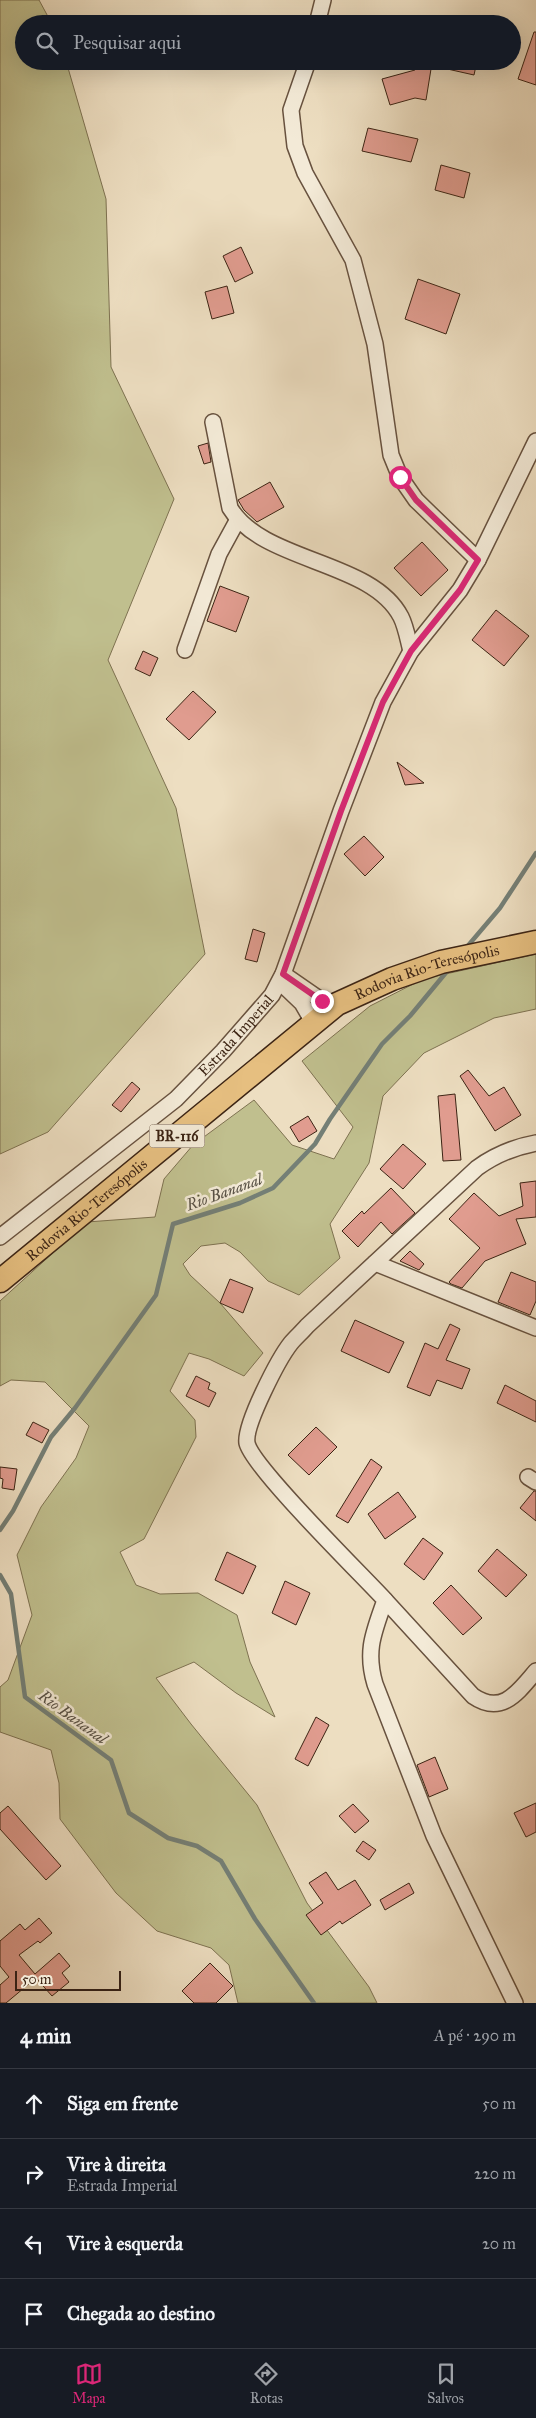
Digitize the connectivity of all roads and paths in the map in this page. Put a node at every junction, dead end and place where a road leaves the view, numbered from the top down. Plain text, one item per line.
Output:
1 (323, 0) edge
2 (319, 15) edge
3 (305, 70) edge
4 (213, 422) dead end
5 (536, 441) edge
6 (237, 521) junction
7 (478, 560) junction
8 (185, 650) dead end
9 (411, 651) junction
10 (528, 944) edge
11 (282, 978) junction
12 (337, 1004) junction
13 (313, 1022) junction
14 (536, 1143) edge
15 (0, 1237) edge
16 (375, 1263) junction
17 (0, 1282) edge
18 (536, 1328) edge
19 (385, 1600) junction
20 (536, 1671) edge
21 (515, 2003) edge

1 - 2 street
3 - 7 street
4 - 6 street
5 - 7 street, Estrada Imperial
6 - 8 street
6 - 9 street
7 - 9 street, Estrada Imperial
9 - 11 street, Estrada Imperial
10 - 12 highway, Rodovia Rio-Teresópolis / BR-116
11 - 12 street
11 - 13 street
11 - 15 street, Estrada Imperial
12 - 13 highway, Rodovia Rio-Teresópolis / BR-116
13 - 17 highway, Rodovia Rio-Teresópolis / BR-116
14 - 16 street
16 - 18 street
16 - 19 street
19 - 20 street
19 - 21 street

